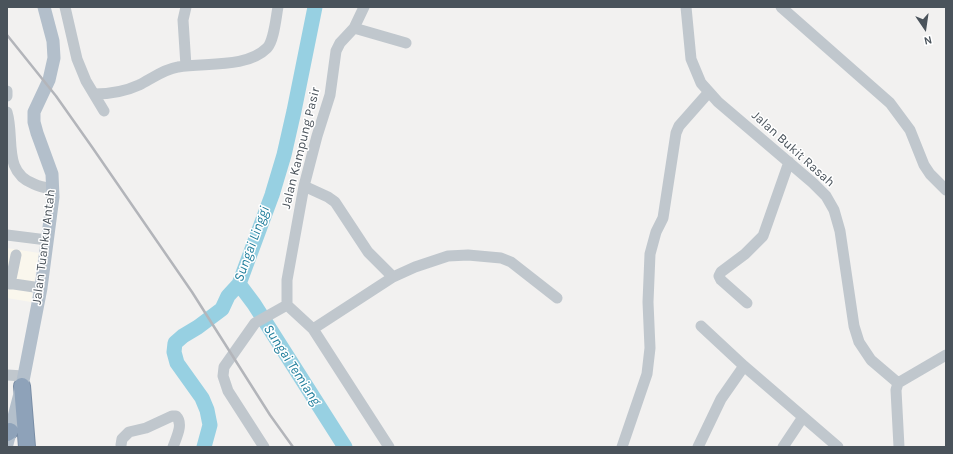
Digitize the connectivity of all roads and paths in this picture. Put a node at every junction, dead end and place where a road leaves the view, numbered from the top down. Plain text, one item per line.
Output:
1 (44, 7) edge
2 (65, 7) edge
3 (186, 7) edge
4 (278, 7) edge
5 (364, 7) edge
6 (686, 7) edge
7 (781, 7) edge
8 (354, 28) junction
9 (406, 43) dead end
10 (186, 66) junction
11 (7, 91) edge
12 (709, 92) junction
13 (94, 94) junction
14 (7, 96) edge
15 (104, 111) dead end
16 (7, 112) edge
17 (789, 162) junction
18 (304, 186) junction
19 (53, 189) junction
20 (946, 190) edge
21 (7, 235) edge
22 (47, 240) junction
23 (16, 255) dead end
24 (393, 277) junction
25 (9, 283) edge
26 (41, 288) junction
27 (557, 298) dead end
28 (747, 302) dead end
29 (287, 305) junction
30 (701, 326) dead end
31 (313, 329) junction
32 (946, 355) edge
33 (744, 366) junction
34 (7, 375) edge
35 (23, 381) junction
36 (898, 383) junction
37 (803, 417) junction
38 (8, 436) edge
39 (121, 446) edge
40 (27, 447) edge
41 (173, 447) edge
42 (264, 447) edge
43 (390, 447) edge
44 (622, 447) edge
45 (698, 447) edge
46 (783, 447) edge
47 (838, 447) edge
48 (899, 447) edge

1 - 19 main road, Jalan Tuanku Antah
2 - 13 street
3 - 10 street
4 - 10 street
5 - 8 street, Jalan Kampung Pasir
6 - 12 street, Jalan Bukit Rasah
7 - 20 street
8 - 9 street
8 - 18 street, Jalan Kampung Pasir
10 - 13 street
11 - 14 street
12 - 17 street, Jalan Bukit Rasah
12 - 44 street
13 - 15 street
16 - 19 street
17 - 28 street
17 - 36 street, Jalan Bukit Rasah
18 - 24 street
18 - 29 street, Jalan Kampung Pasir
19 - 22 main road, Jalan Tuanku Antah
21 - 22 street
22 - 26 main road, Jalan Tuanku Antah
23 - 25 street
24 - 27 street
24 - 31 street
25 - 26 street
26 - 35 main road, Jalan Tuanku Antah
29 - 31 street
29 - 42 street
30 - 33 street
31 - 43 street
32 - 36 street
33 - 37 street
33 - 45 street
34 - 35 street
35 - 38 main road, Jalan Tuanku Antah
35 - 40 highway
36 - 48 street
37 - 46 street
37 - 47 street
39 - 41 street

